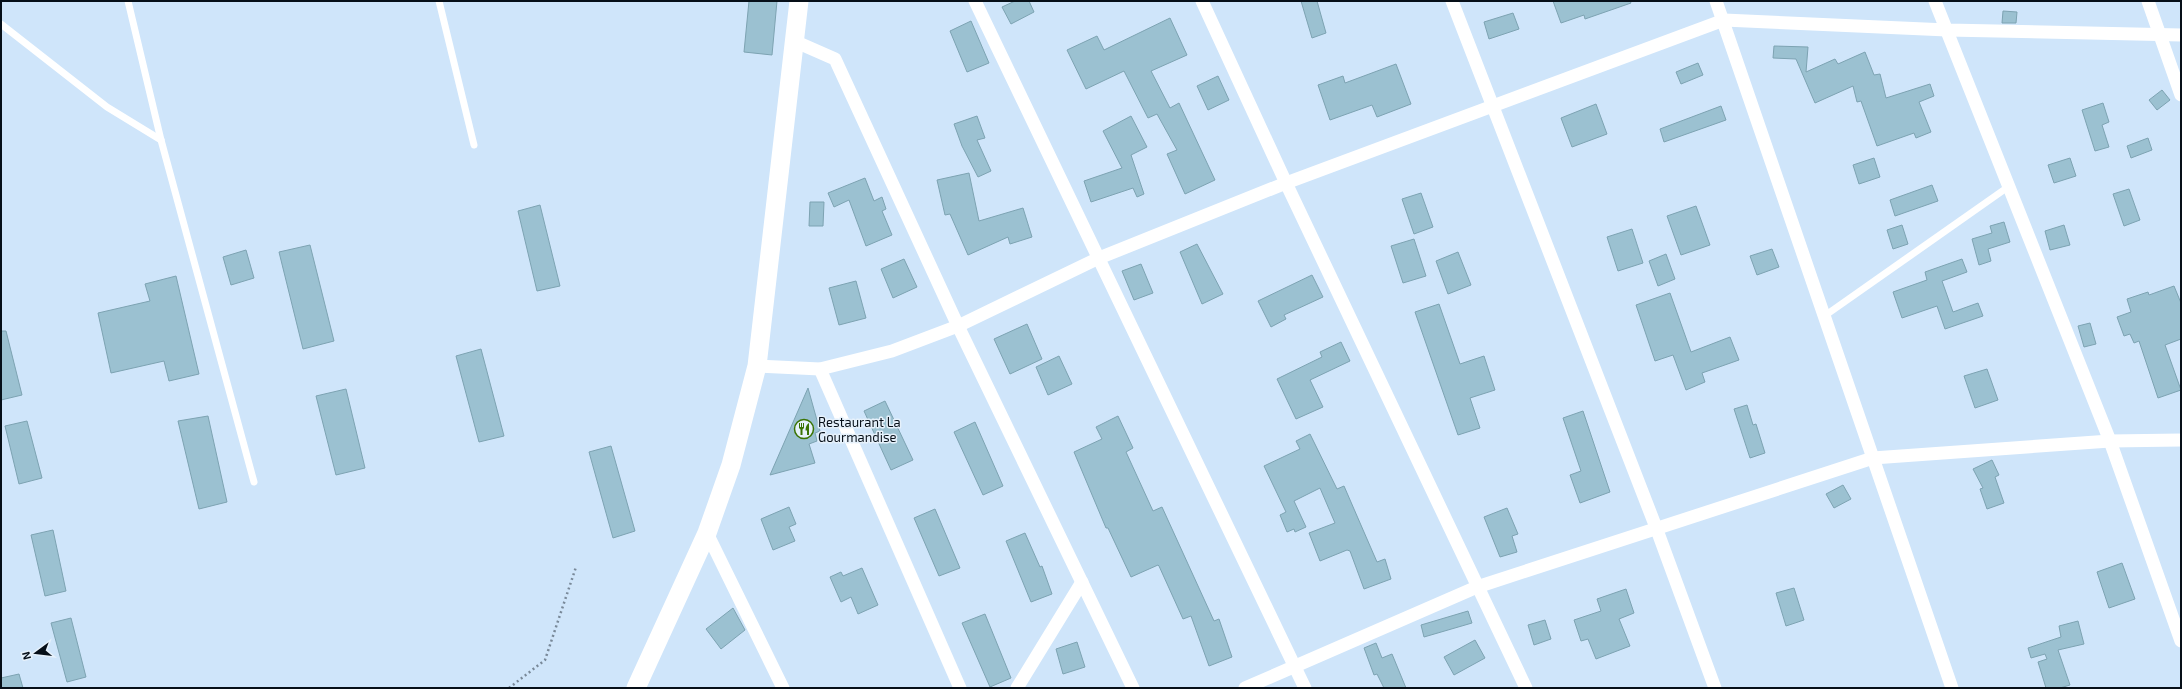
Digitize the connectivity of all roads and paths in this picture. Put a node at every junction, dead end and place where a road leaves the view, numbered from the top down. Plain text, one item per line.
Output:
1 (128, 1) edge
2 (439, 1) edge
3 (799, 1) edge
4 (975, 1) edge
5 (1202, 1) edge
6 (1452, 1) edge
7 (1716, 1) edge
8 (1935, 1) edge
9 (2148, 1) edge
10 (1724, 20) junction
11 (1, 24) edge
12 (1947, 30) junction
13 (2161, 34) junction
14 (2181, 35) edge
15 (794, 41) junction
16 (2181, 95) edge
17 (1491, 105) junction
18 (161, 140) junction
19 (474, 144) dead end
20 (1286, 183) junction
21 (2008, 187) junction
22 (1100, 258) junction
23 (1823, 316) junction
24 (958, 326) junction
25 (757, 366) junction
26 (820, 369) junction
27 (2181, 440) edge
28 (2110, 441) junction
29 (1873, 458) junction
30 (254, 482) dead end
31 (1656, 530) junction
32 (707, 533) junction
33 (576, 567) dead end
34 (1082, 582) junction
35 (1477, 587) junction
36 (2181, 641) edge
37 (1295, 666) junction
38 (509, 688) edge
39 (636, 688) edge
40 (783, 688) edge
41 (960, 688) edge
42 (1017, 688) edge
43 (1133, 688) edge
44 (1245, 688) edge
45 (1305, 688) edge
46 (1526, 688) edge
47 (1715, 688) edge
48 (1952, 688) edge

1 - 18 lane
2 - 19 lane
3 - 15 main road
4 - 22 street
5 - 20 street
6 - 17 street
7 - 10 street
8 - 12 street
9 - 13 street
10 - 12 street
10 - 17 street
10 - 23 street
11 - 18 lane
12 - 13 street
12 - 21 street
13 - 14 street
13 - 16 street
15 - 24 street
15 - 25 main road
17 - 20 street
17 - 31 street
18 - 30 lane
20 - 22 street
20 - 35 street
21 - 23 lane
21 - 28 street
22 - 24 street
22 - 37 street
23 - 29 street
24 - 26 street
24 - 34 street
25 - 26 street
25 - 32 main road
26 - 41 street
27 - 28 street
28 - 29 street
28 - 36 street
29 - 31 street
29 - 48 street
31 - 35 street
31 - 47 street
32 - 39 main road
32 - 40 street
33 - 38 path
34 - 42 street
34 - 43 street
35 - 37 street
35 - 46 street
37 - 44 street
37 - 45 street

